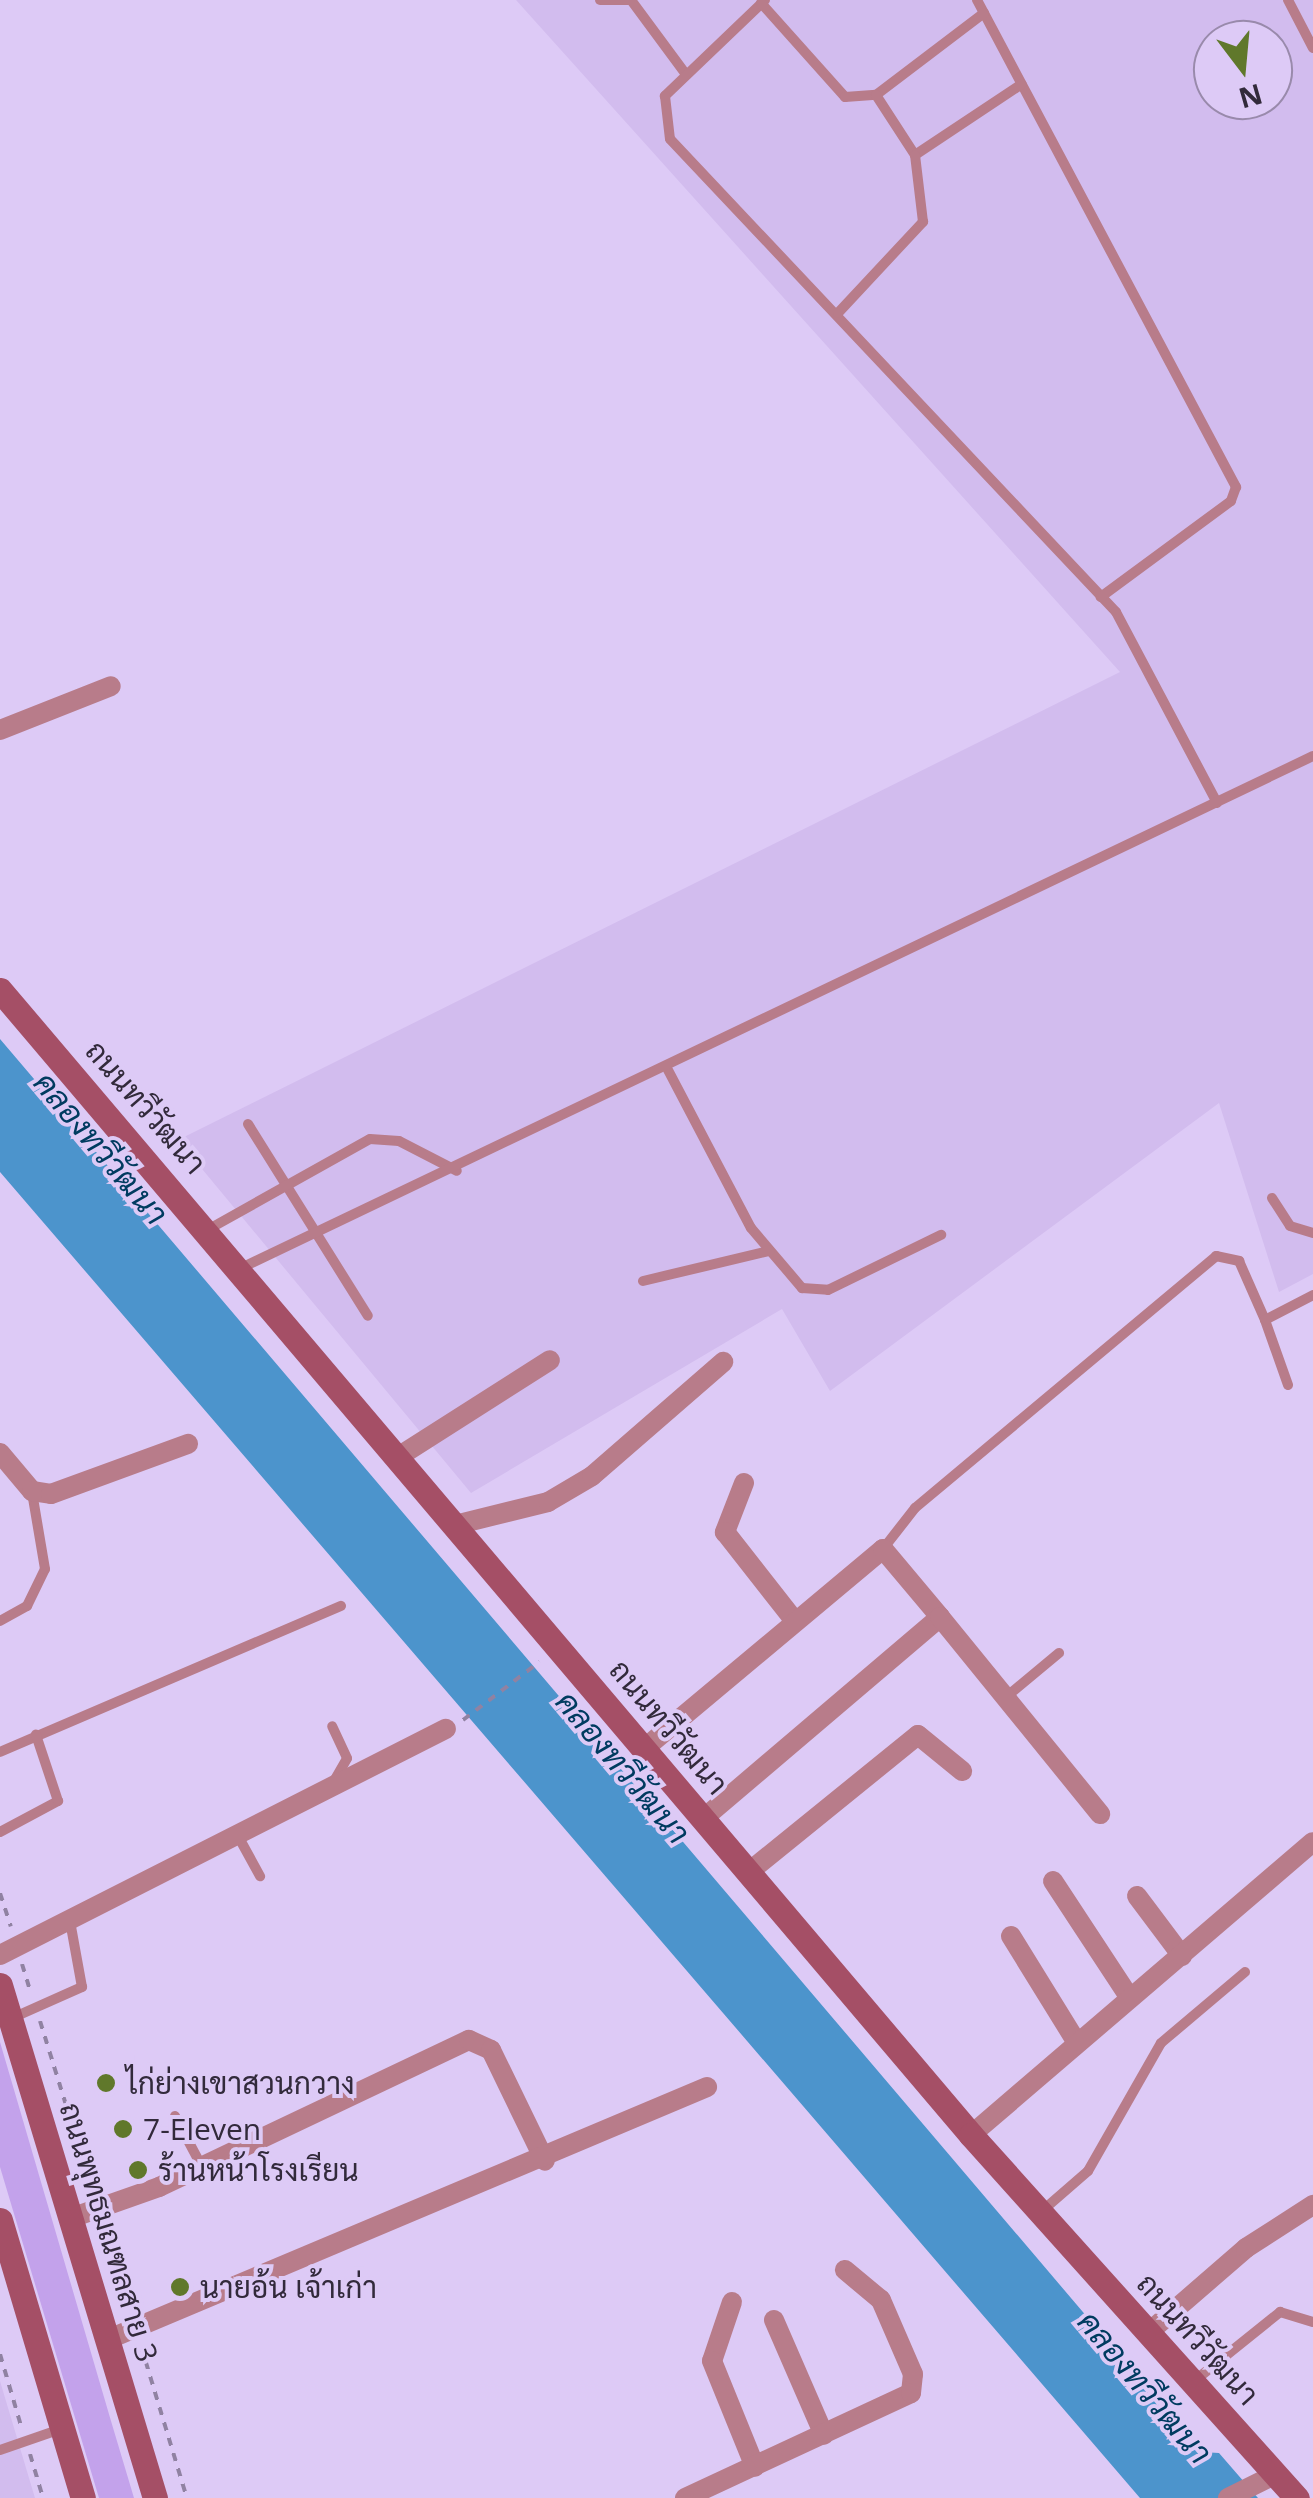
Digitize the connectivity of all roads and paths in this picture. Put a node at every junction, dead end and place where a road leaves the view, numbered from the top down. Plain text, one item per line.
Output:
1 (600, 0) edge
2 (630, 0) edge
3 (976, 0) edge
4 (1288, 0) edge
5 (763, 2) edge
6 (984, 13) junction
7 (1313, 48) edge
8 (685, 73) junction
9 (1022, 84) junction
10 (876, 95) junction
11 (915, 154) junction
12 (838, 312) junction
13 (1102, 597) junction
14 (111, 686) dead end
15 (0, 730) edge
16 (1313, 756) edge
17 (1217, 803) junction
18 (0, 990) edge
19 (668, 1070) junction
20 (248, 1124) dead end
21 (456, 1171) junction
22 (287, 1186) junction
23 (1272, 1198) dead end
24 (209, 1228) junction
25 (1313, 1232) edge
26 (318, 1234) junction
27 (941, 1235) dead end
28 (769, 1252) junction
29 (239, 1269) junction
30 (643, 1281) dead end
31 (1313, 1296) edge
32 (368, 1316) dead end
33 (1264, 1320) junction
34 (550, 1360) dead end
35 (723, 1362) dead end
36 (1288, 1385) dead end
37 (188, 1444) dead end
38 (0, 1453) edge
39 (398, 1457) junction
40 (744, 1484) dead end
41 (32, 1491) junction
42 (456, 1525) junction
43 (883, 1549) junction
44 (341, 1606) dead end
45 (940, 1618) junction
46 (794, 1620) junction
47 (0, 1621) edge
48 (1060, 1654) dead end
49 (539, 1662) dead end
50 (1005, 1698) junction
51 (332, 1726) dead end
52 (452, 1726) joint
53 (36, 1735) junction
54 (644, 1748) junction
55 (0, 1752) edge
56 (962, 1771) dead end
57 (330, 1789) junction
58 (1100, 1814) dead end
59 (704, 1818) junction
60 (0, 1832) edge
61 (238, 1836) junction
62 (1313, 1842) edge
63 (750, 1871) junction
64 (260, 1876) dead end
65 (1053, 1881) dead end
66 (1137, 1896) dead end
67 (70, 1921) junction
68 (1011, 1936) dead end
69 (0, 1955) edge
70 (1182, 1956) junction
71 (1245, 1972) dead end
72 (0, 1986) edge
73 (1130, 1998) junction
74 (10, 2019) junction
75 (1077, 2043) junction
76 (707, 2087) dead end
77 (175, 2116) dead end
78 (971, 2135) junction
79 (545, 2161) junction
80 (200, 2166) junction
81 (1313, 2206) edge
82 (1041, 2213) junction
83 (72, 2218) junction
84 (0, 2220) edge
85 (845, 2270) dead end
86 (732, 2302) dead end
87 (774, 2320) dead end
88 (1313, 2322) edge
89 (1148, 2333) junction
90 (109, 2339) junction
91 (1193, 2382) junction
92 (62, 2428) junction
93 (824, 2435) junction
94 (0, 2450) edge
95 (755, 2467) junction
96 (1276, 2474) junction
97 (1237, 2494) edge
98 (83, 2498) edge
99 (154, 2498) edge
100 (685, 2498) edge
101 (1297, 2498) edge

1 - 2 lane
2 - 8 lane
3 - 6 lane
4 - 7 lane
5 - 8 lane
5 - 10 lane
6 - 9 lane
6 - 10 lane
8 - 12 lane
9 - 11 lane
9 - 13 lane
10 - 11 lane
11 - 12 lane
12 - 13 lane
13 - 17 lane
14 - 15 street
16 - 17 lane
17 - 19 lane
18 - 24 main road, ถนนทวีวัฒนา
19 - 21 lane
19 - 28 lane
20 - 22 lane
21 - 22 lane
21 - 26 lane
22 - 24 lane
22 - 26 lane
23 - 25 lane
24 - 29 main road, ถนนทวีวัฒนา
26 - 29 lane
26 - 32 lane
27 - 28 lane
28 - 30 lane
29 - 39 main road, ถนนทวีวัฒนา
31 - 33 lane
33 - 36 lane
33 - 43 lane
34 - 39 street
35 - 42 street
37 - 41 street
38 - 41 street
39 - 42 main road, ถนนทวีวัฒนา
40 - 46 street
41 - 47 lane
42 - 54 main road, ถนนทวีวัฒนา
43 - 45 street
43 - 46 street
44 - 53 lane
45 - 50 street
45 - 59 street
46 - 54 street
48 - 50 lane
49 - 52 path
50 - 58 street
51 - 57 lane
52 - 57 street
53 - 55 lane
53 - 60 lane
54 - 59 main road, ถนนทวีวัฒนา
56 - 63 street
57 - 61 street
59 - 63 main road, ถนนทวีวัฒนา
61 - 64 lane
61 - 67 street
62 - 70 street
63 - 78 main road, ถนนทวีวัฒนา
65 - 73 street
66 - 70 street
67 - 69 street
67 - 74 lane
68 - 75 street
70 - 73 street
71 - 82 lane
72 - 74 main road, ถนนพุทธมณฑลสาย 3
73 - 75 street
74 - 83 main road, ถนนพุทธมณฑลสาย 3
75 - 78 street
76 - 79 street
77 - 80 lane
78 - 82 main road, ถนนทวีวัฒนา
79 - 80 street
79 - 90 street
80 - 83 street
81 - 89 street
82 - 89 main road, ถนนทวีวัฒนา
83 - 90 main road, ถนนพุทธมณฑลสาย 3
84 - 92 main road
85 - 93 street
86 - 95 street
87 - 93 street
88 - 91 lane
89 - 91 main road, ถนนทวีวัฒนา
90 - 99 main road, ถนนพุทธมณฑลสาย 3
91 - 96 main road, ถนนทวีวัฒนา
92 - 94 lane
92 - 98 main road
93 - 95 street
95 - 100 street
96 - 97 street
96 - 101 main road, ถนนทวีวัฒนา

